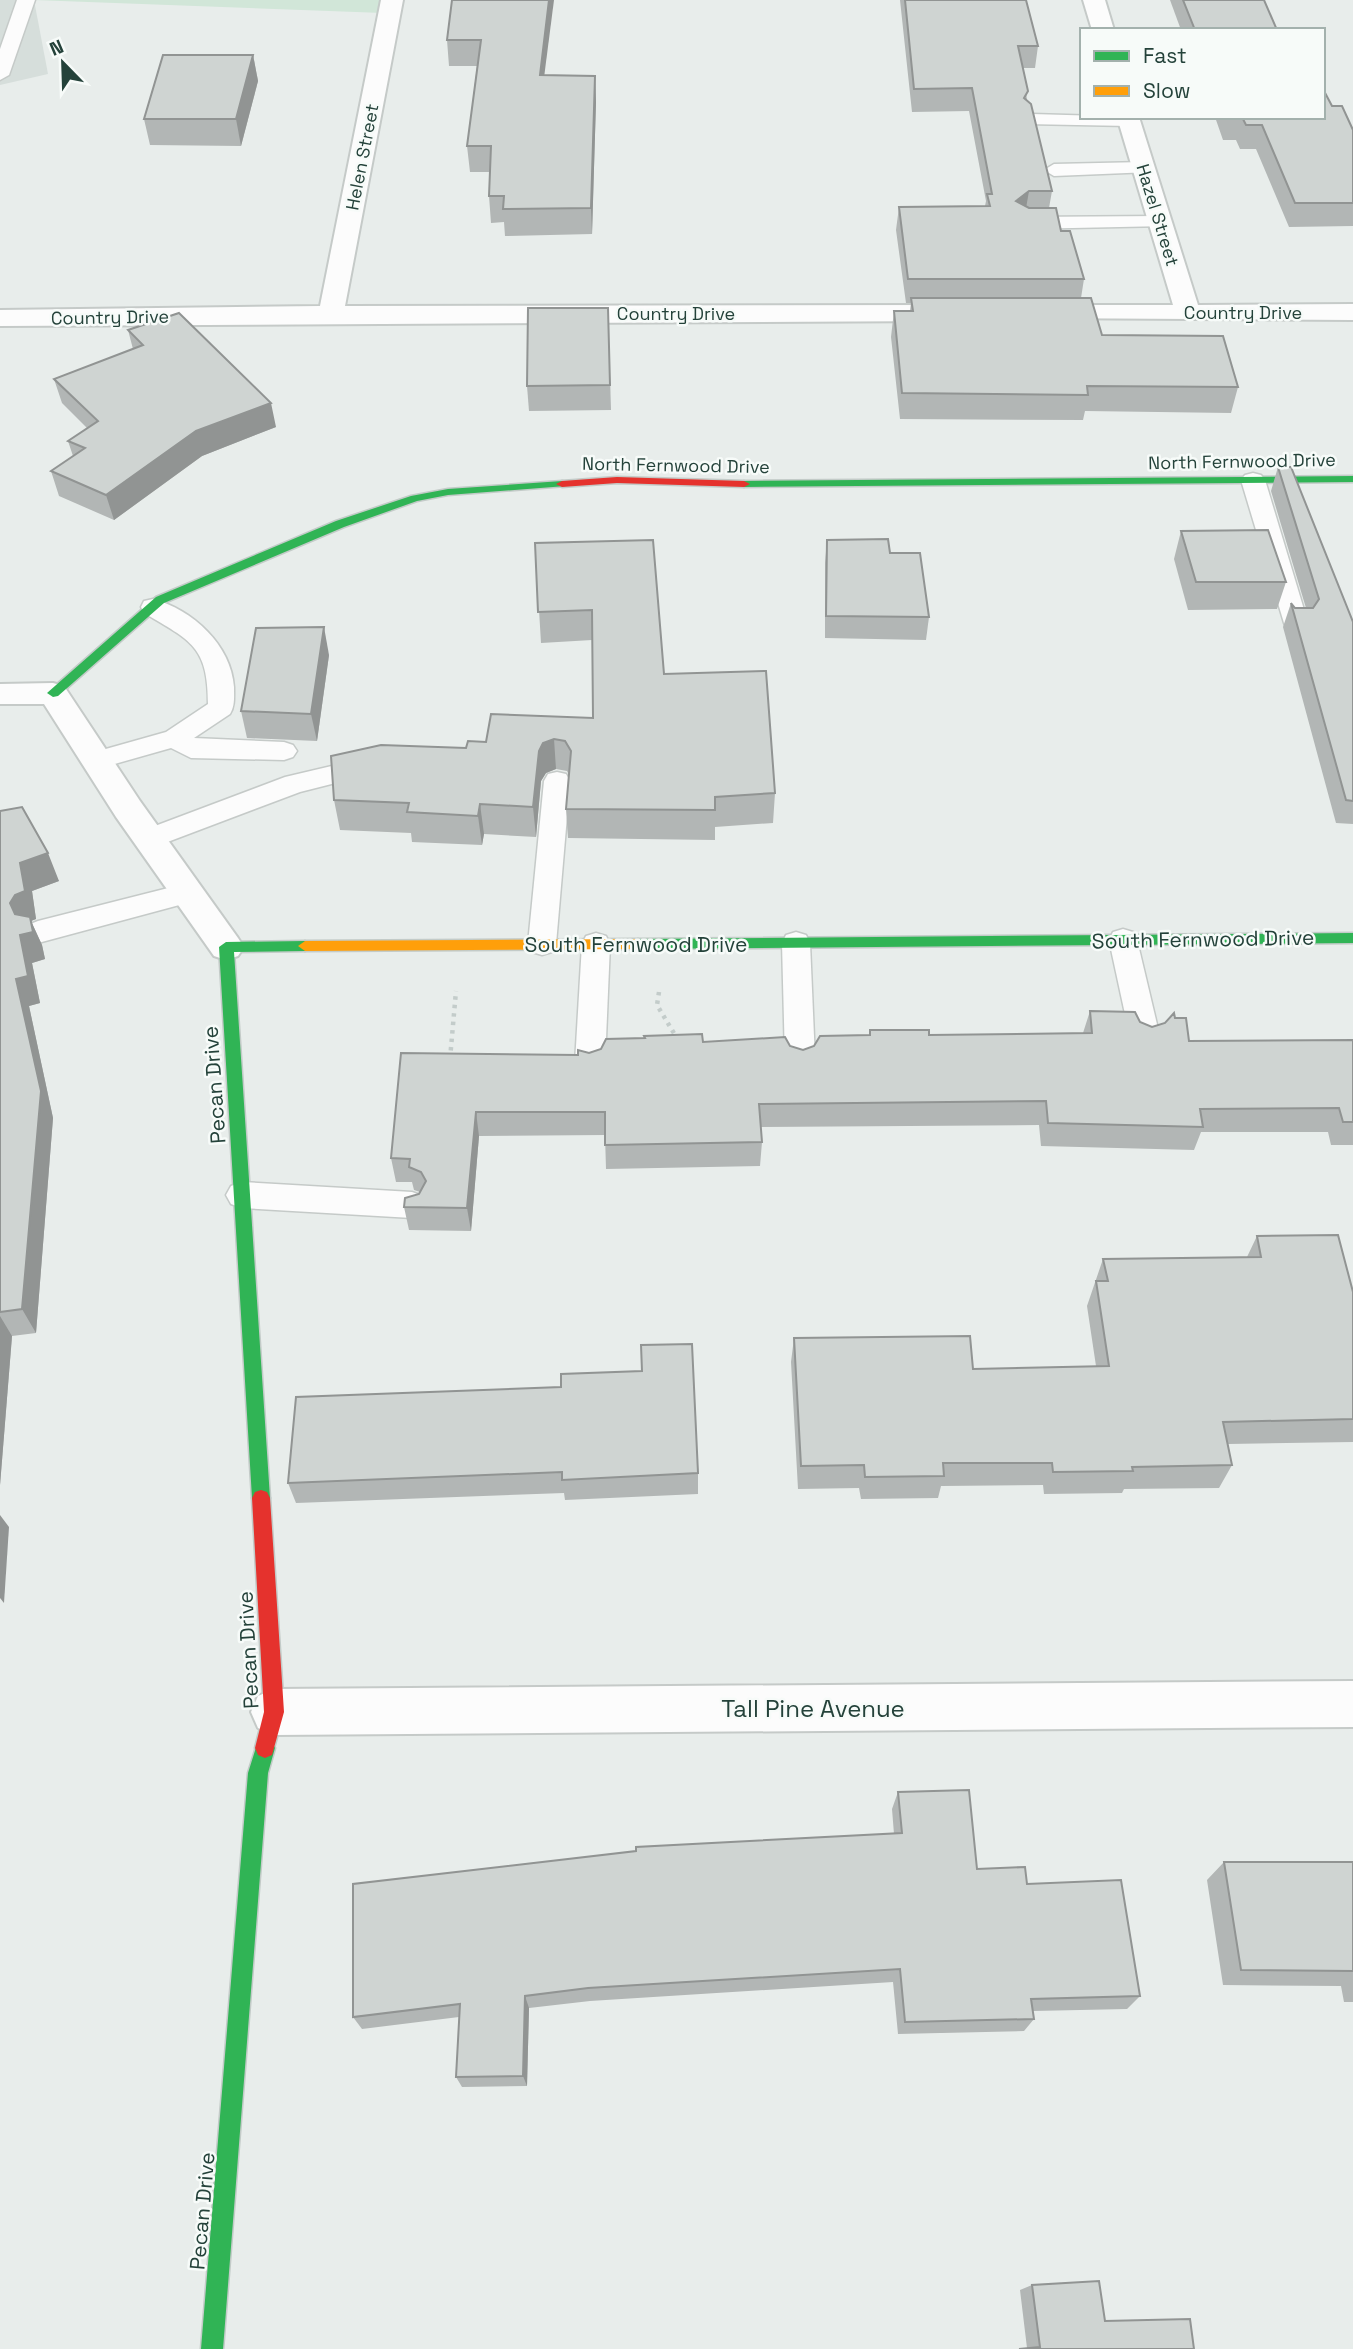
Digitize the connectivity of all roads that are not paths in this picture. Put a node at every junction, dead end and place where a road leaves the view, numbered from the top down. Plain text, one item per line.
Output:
1 (26, 0) edge
2 (392, 0) edge
3 (1094, 0) edge
4 (1102, 28) edge
5 (0, 75) edge
6 (1129, 119) edge
7 (1032, 120) edge
8 (1144, 168) junction
9 (1054, 170) dead end
10 (1160, 222) junction
11 (1025, 223) edge
12 (1353, 312) edge
13 (967, 313) edge
14 (1022, 313) edge
15 (1188, 313) junction
16 (331, 314) junction
17 (0, 318) edge
18 (1353, 479) edge
19 (1253, 480) junction
20 (153, 607) junction
21 (1296, 623) edge
22 (53, 693) junction
23 (0, 694) edge
24 (175, 738) junction
25 (284, 751) dead end
26 (97, 760) junction
27 (402, 760) edge
28 (557, 781) dead end
29 (149, 839) junction
30 (188, 893) junction
31 (38, 932) dead end
32 (1353, 938) edge
33 (1123, 940) junction
34 (796, 943) junction
35 (541, 944) junction
36 (596, 944) junction
37 (226, 947) junction
38 (1145, 1037) edge
39 (800, 1060) edge
40 (590, 1063) edge
41 (242, 1195) junction
42 (412, 1205) edge
43 (1353, 1704) edge
44 (274, 1712) junction
45 (212, 2349) edge

1 - 5 lane
2 - 16 street, Helen Street
3 - 4 street
6 - 7 lane
6 - 8 street, Hazel Street
8 - 9 lane
8 - 10 street, Hazel Street
10 - 11 lane
10 - 15 street, Hazel Street
12 - 15 street, Country Drive
13 - 16 street, Country Drive
14 - 15 street, Country Drive
16 - 17 street, Country Drive
18 - 19 street, North Fernwood Drive
19 - 20 street, North Fernwood Drive
19 - 21 lane
20 - 22 street, North Fernwood Drive
20 - 24 lane
22 - 23 street
22 - 26 street
24 - 25 lane
24 - 26 lane
26 - 29 street
27 - 29 lane
28 - 35 lane
29 - 30 street
30 - 31 lane
30 - 37 street
32 - 33 street, South Fernwood Drive
33 - 34 street, South Fernwood Drive
33 - 38 lane
34 - 36 street, South Fernwood Drive
34 - 39 lane
35 - 36 street, South Fernwood Drive
35 - 37 street, South Fernwood Drive
36 - 40 lane
37 - 41 street, Pecan Drive
41 - 42 lane
41 - 44 street, Pecan Drive
43 - 44 street, Tall Pine Avenue
44 - 45 street, Pecan Drive

